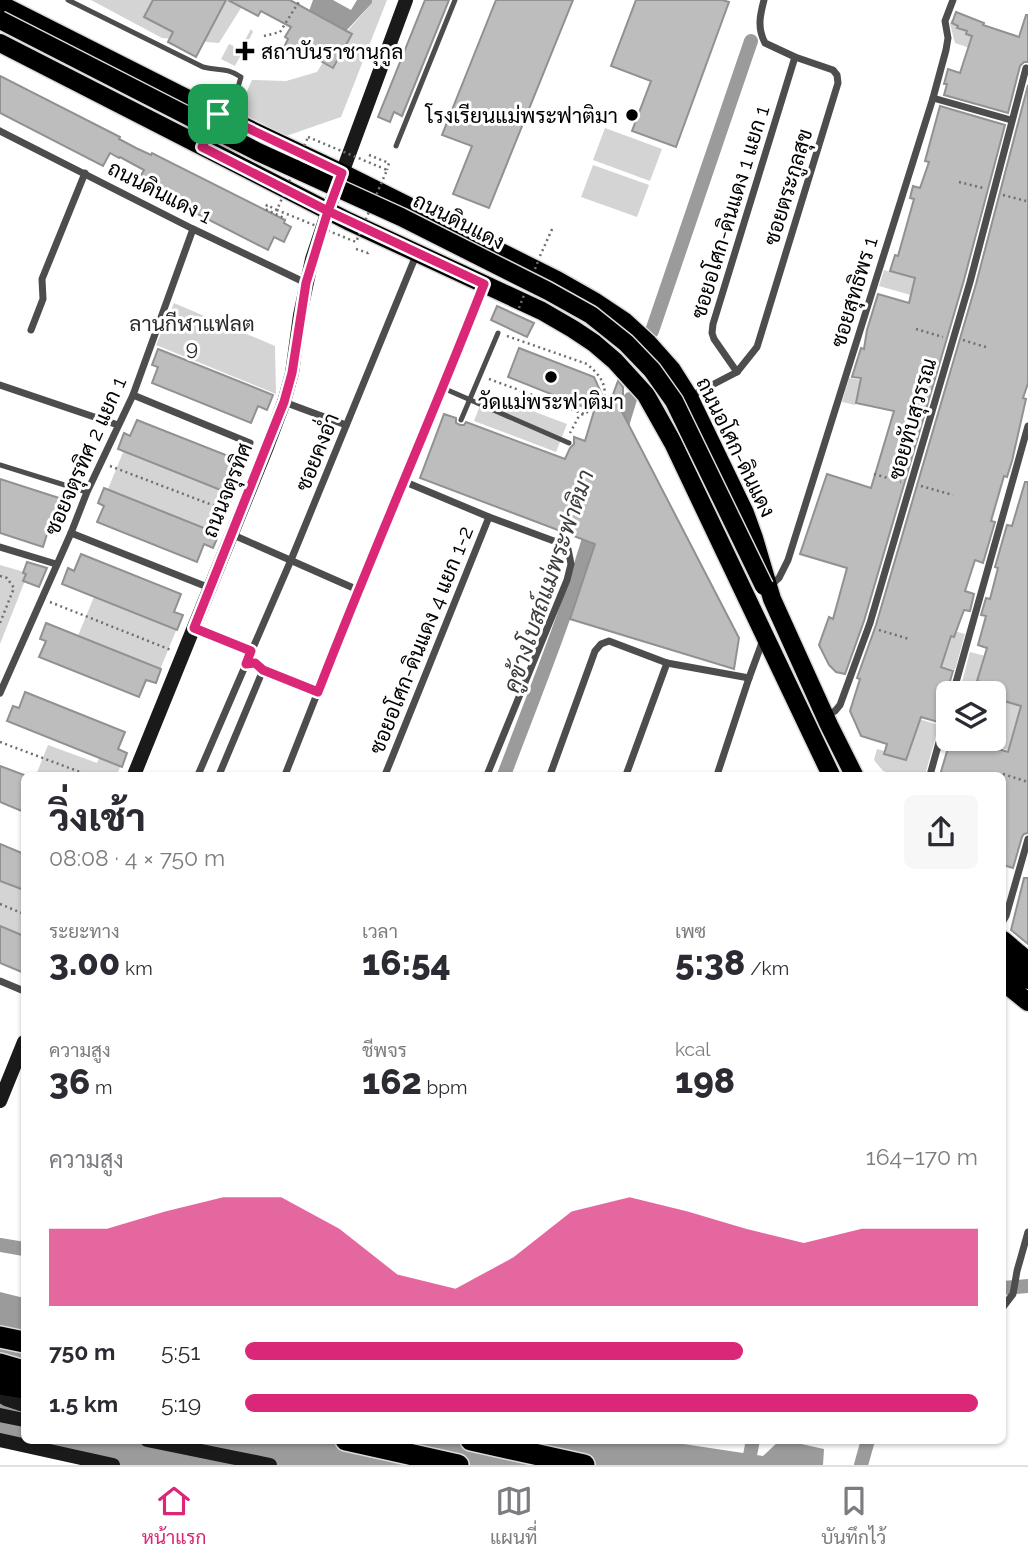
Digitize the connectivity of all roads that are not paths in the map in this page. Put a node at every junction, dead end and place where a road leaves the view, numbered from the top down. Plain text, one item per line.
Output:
1 (68, 0) edge
2 (406, 0) edge
3 (455, 0) edge
4 (764, 0) edge
5 (953, 0) edge
6 (0, 4) edge
7 (0, 20) edge
8 (0, 43) edge
9 (795, 57) junction
10 (1026, 68) dead end
11 (933, 98) junction
12 (221, 116) junction
13 (1011, 120) junction
14 (0, 131) edge
15 (397, 146) dead end
16 (202, 147) junction
17 (85, 173) junction
18 (342, 173) junction
19 (328, 211) junction
20 (193, 229) junction
21 (417, 252) junction
22 (306, 283) junction
23 (484, 284) junction
24 (31, 330) dead end
25 (498, 332) road end
26 (737, 372) junction
27 (0, 385) edge
28 (443, 388) junction
29 (133, 396) junction
30 (689, 397) junction
31 (469, 401) junction
32 (284, 402) junction
33 (461, 420) dead end
34 (118, 425) junction
35 (346, 425) junction
36 (1028, 426) edge
37 (568, 442) road end
38 (250, 443) dead end
39 (0, 466) edge
40 (403, 481) junction
41 (87, 492) junction
42 (489, 517) junction
43 (71, 533) junction
44 (231, 534) junction
45 (0, 547) edge
46 (291, 560) junction
47 (56, 564) junction
48 (210, 587) junction
49 (358, 590) junction
50 (768, 591) junction
51 (194, 628) junction
52 (764, 636) junction
53 (251, 651) junction
54 (667, 663) junction
55 (246, 664) junction
56 (263, 670) junction
57 (748, 678) junction
58 (956, 681) edge
59 (318, 692) junction
60 (0, 693) edge
61 (825, 716) junction
62 (841, 748) junction
63 (937, 751) edge
64 (135, 772) edge
65 (199, 772) edge
66 (220, 772) edge
67 (286, 772) edge
68 (386, 772) edge
69 (488, 772) edge
70 (551, 772) edge
71 (627, 772) edge
72 (719, 772) edge
73 (830, 772) edge
74 (853, 772) edge
75 (858, 772) edge
76 (931, 772) edge
77 (1028, 839) edge
78 (1006, 916) edge
79 (1006, 943) edge
80 (1028, 961) edge
81 (1006, 962) edge
82 (1028, 980) edge
83 (0, 981) edge
84 (1006, 987) edge
85 (21, 989) edge
86 (1028, 1002) edge
87 (21, 1051) edge
88 (0, 1101) edge
89 (1028, 1232) edge
90 (1006, 1303) edge
91 (0, 1364) edge
92 (21, 1370) edge
93 (0, 1384) edge
94 (21, 1388) edge
95 (0, 1395) edge
96 (21, 1404) edge
97 (0, 1415) edge
98 (21, 1419) edge
99 (0, 1440) edge
100 (167, 1444) edge
101 (363, 1444) edge
102 (489, 1444) edge
103 (113, 1465) edge
104 (270, 1465) edge
105 (458, 1465) edge
106 (584, 1465) edge

1 - 12 lane
2 - 18 street, ถนนจตุรทิศ
3 - 15 lane
4 - 9 street, ซอยตระกูลสุข
5 - 11 street, ซอยสุทธิพร 1
6 - 12 main road
7 - 50 main road, ถนนดินแดง, bridge
8 - 16 main road
9 - 26 street, ซอยอโศก-ดินแดง 1 แยก 1
9 - 26 street, ซอยตระกูลสุข
10 - 13 street, ซอยทับสุวรรณ
11 - 13 street
11 - 50 street, ซอยสุทธิพร 1
12 - 16 main road
12 - 18 main road
13 - 61 street, ซอยทับสุวรรณ
14 - 17 street, ถนนดินแดง 1
16 - 19 main road
17 - 20 street, ถนนดินแดง 1
17 - 24 street
18 - 19 street, ถนนจตุรทิศ
18 - 30 main road, ถนนอโศก-ดินแดง
19 - 21 main road
19 - 22 street, ถนนจตุรทิศ
20 - 22 street, ถนนดินแดง 1
20 - 29 street, ซอยจตุรทิศ 2 แยก 1
21 - 23 main road
21 - 35 street, ซอยคงอ่ำ
22 - 32 street, ถนนจตุรทิศ
23 - 28 street
23 - 52 main road
25 - 31 lane
26 - 30 street, ซอยตระกูลสุข
27 - 34 street
28 - 31 lane
28 - 40 street
29 - 34 street, ซอยจตุรทิศ 2 แยก 1
29 - 38 street
30 - 50 main road, ถนนอโศก-ดินแดง
31 - 33 lane
31 - 37 lane
32 - 35 street
32 - 44 street, ถนนจตุรทิศ
34 - 41 street, ซอยจตุรทิศ 2 แยก 1
35 - 46 street, ซอยคงอ่ำ
36 - 58 street
39 - 41 lane
40 - 42 street
40 - 49 street
41 - 43 street, ซอยจตุรทิศ 2 แยก 1
42 - 68 street, ซอยอโศก-ดินแดง 4 แยก 1-2
42 - 69 street
43 - 47 street, ซอยจตุรทิศ 2 แยก 1
43 - 48 street
44 - 46 street
44 - 48 street, ถนนจตุรทิศ
45 - 47 street
46 - 49 street
46 - 53 street, ซอยคงอ่ำ
47 - 60 street, ซอยจตุรทิศ 2 แยก 1
48 - 51 street, ถนนจตุรทิศ
49 - 59 street
50 - 61 main road, ถนนอโศก-ดินแดง
51 - 53 street
51 - 64 street, ถนนจตุรทิศ
52 - 57 street
52 - 73 main road
53 - 55 street, ซอยคงอ่ำ
54 - 57 street
54 - 70 street
54 - 71 street
55 - 56 street
55 - 65 street, ซอยคงอ่ำ
56 - 59 street
56 - 66 street
57 - 72 street
59 - 67 street
61 - 62 main road, ถนนอโศก-ดินแดง
62 - 74 main road, ถนนอโศก-ดินแดง
62 - 75 main road, ถนนอโศก-ดินแดง
63 - 76 street
77 - 78 street
79 - 80 main road
81 - 82 main road
83 - 85 street
84 - 86 main road
87 - 88 street
89 - 90 street
91 - 92 highway
93 - 94 highway
95 - 96 street
97 - 98 street
99 - 103 street
100 - 104 street
101 - 105 highway
102 - 106 highway

